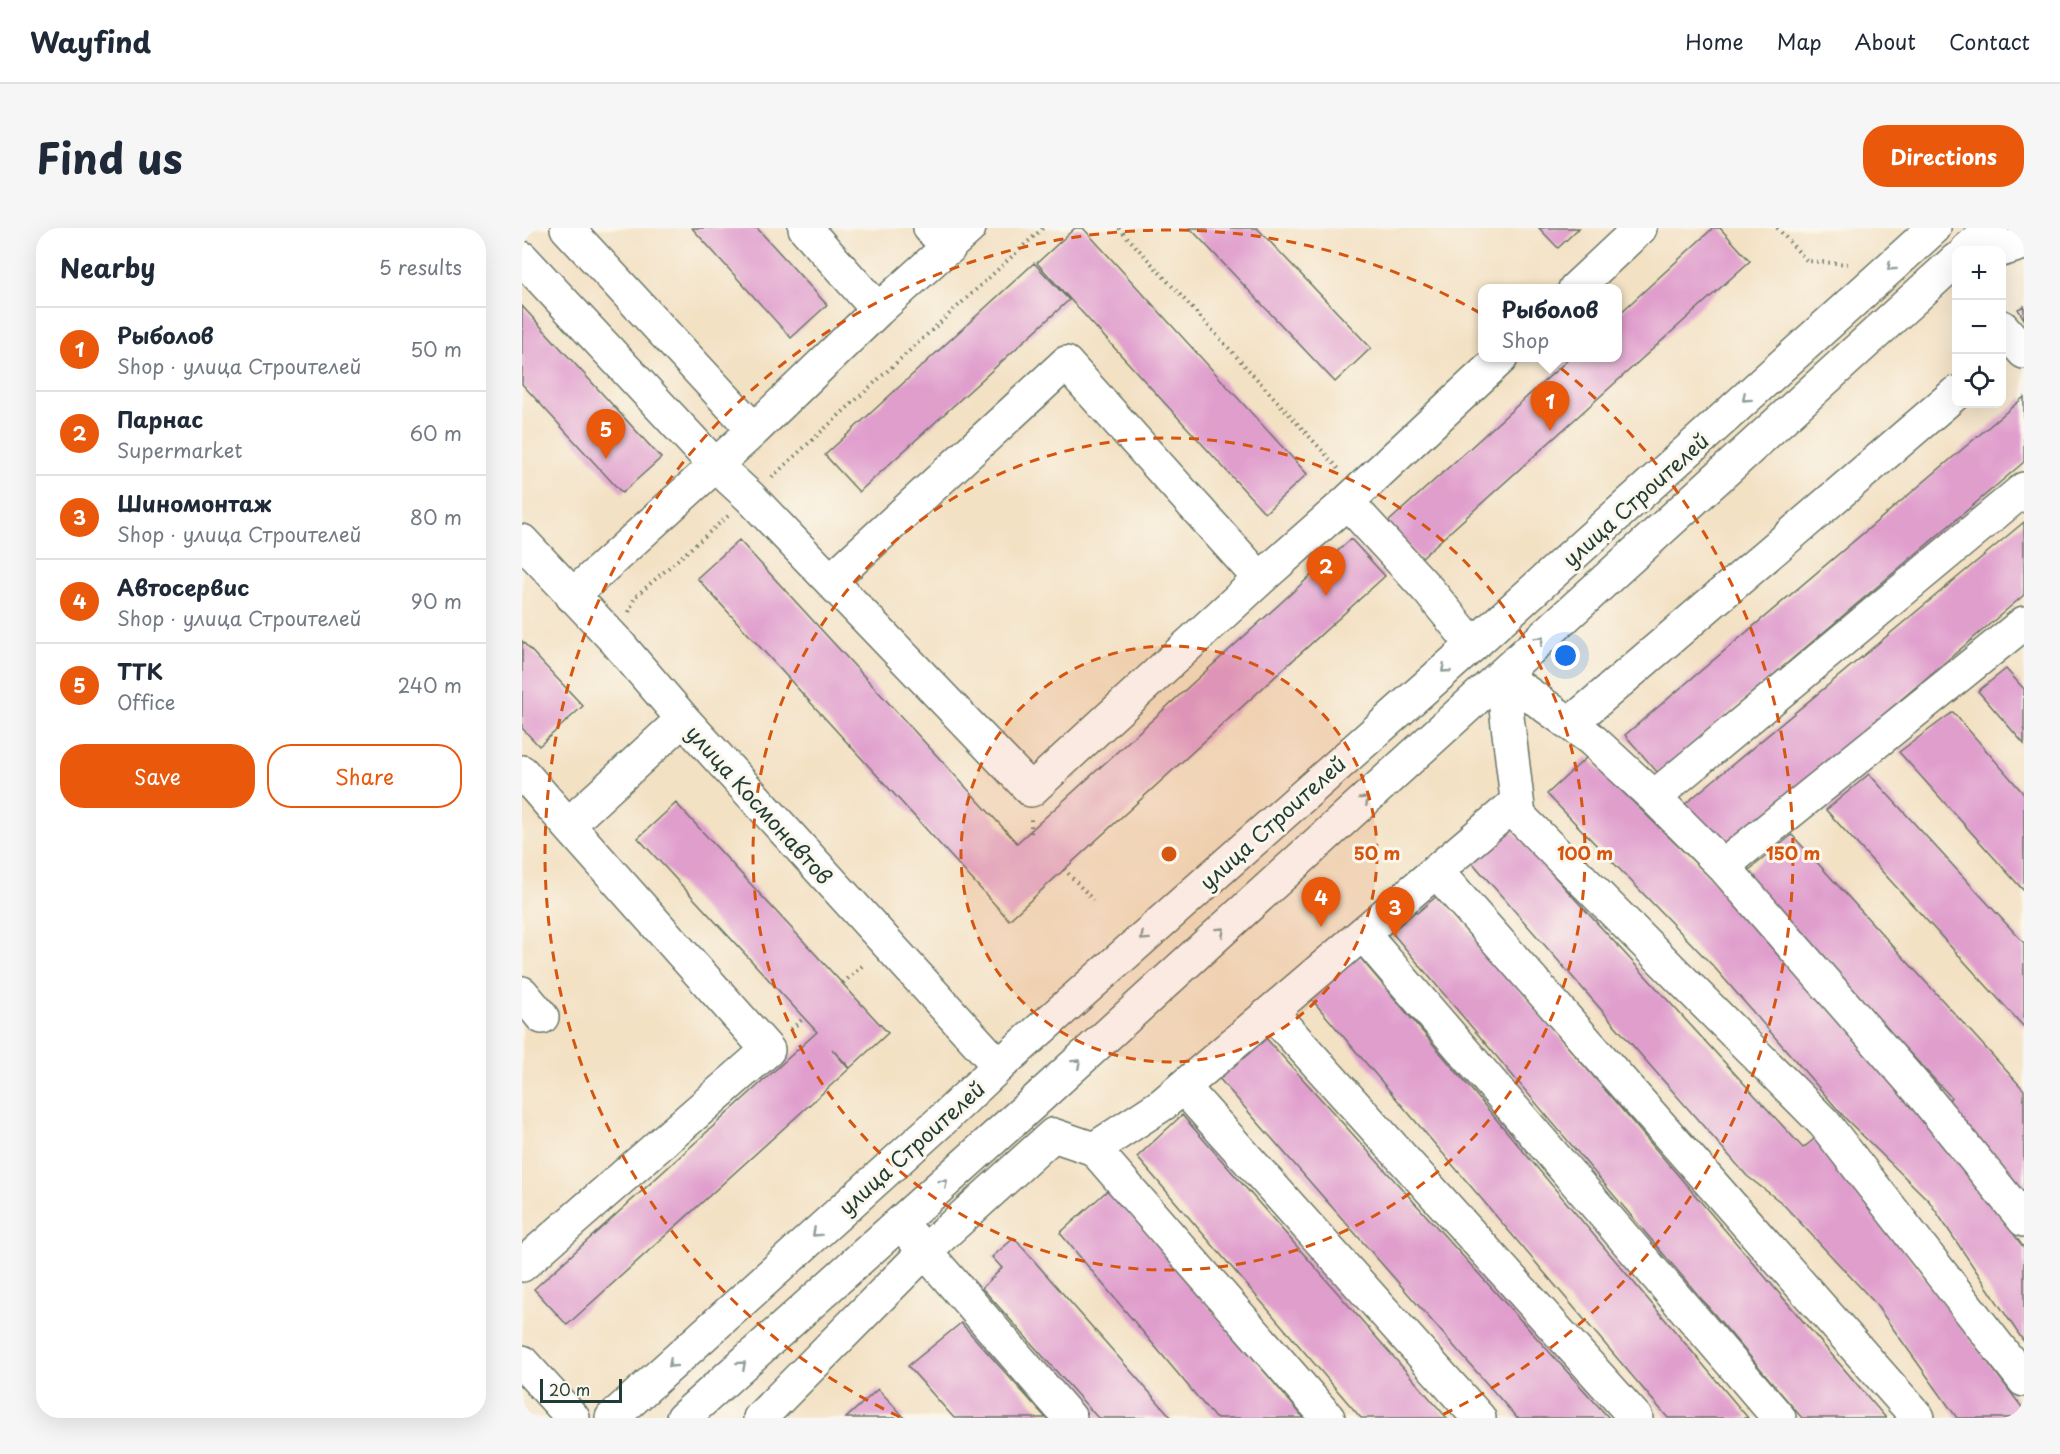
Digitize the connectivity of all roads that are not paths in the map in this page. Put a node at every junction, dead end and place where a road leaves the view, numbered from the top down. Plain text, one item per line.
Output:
1 (567, 228) edge
2 (805, 228) edge
3 (1640, 228) edge
4 (1934, 228) edge
5 (1992, 228) edge
6 (949, 235) edge
7 (2024, 243) edge
8 (1974, 246) edge
9 (2006, 248) edge
10 (522, 258) edge
11 (1952, 269) edge
12 (1579, 284) edge
13 (878, 310) junction
14 (1496, 362) edge
15 (1952, 396) edge
16 (754, 430) junction
17 (715, 465) junction
18 (2024, 489) edge
19 (1353, 496) junction
20 (522, 541) edge
21 (1260, 579) junction
22 (831, 580) junction
23 (572, 596) junction
24 (2024, 623) edge
25 (1473, 645) junction
26 (1502, 675) junction
27 (683, 719) junction
28 (1570, 724) junction
29 (522, 772) edge
30 (1654, 796) junction
31 (1517, 802) junction
32 (568, 825) junction
33 (1723, 866) junction
34 (1436, 871) junction
35 (1363, 934) junction
36 (1270, 1012) junction
37 (999, 1066) junction
38 (1183, 1087) junction
39 (1034, 1102) junction
40 (1094, 1149) junction
41 (2024, 1220) edge
42 (900, 1222) junction
43 (925, 1251) junction
44 (522, 1265) edge
45 (522, 1362) edge
46 (2024, 1380) edge
47 (573, 1418) edge
48 (612, 1418) edge
49 (683, 1418) edge
50 (760, 1418) edge
51 (1070, 1418) edge
52 (1328, 1418) edge
53 (1479, 1418) edge
54 (1636, 1418) edge
55 (1779, 1418) edge
56 (1918, 1418) edge

1 - 16 main road
2 - 13 main road
3 - 12 main road
4 -> 25 main road, улица Строителей
5 - 8 main road, улица Строителей
6 - 13 main road
7 - 9 main road
10 - 17 main road
26 -> 11 main road, улица Строителей
13 - 16 main road
14 - 19 main road
15 - 28 main road
16 - 17 main road
17 - 22 main road
17 - 23 main road
18 - 30 main road
19 - 21 main road
19 - 25 main road
20 - 23 main road, улица Космонавтов
21 - 22 main road
21 - 22 main road
23 - 27 main road, улица Космонавтов
24 - 33 main road
25 - 26 main road
25 -> 37 main road, улица Строителей
26 - 28 main road
26 - 31 main road
39 -> 26 main road, улица Строителей
27 - 32 main road
27 - 37 main road, улица Космонавтов
28 - 30 main road
29 - 32 main road
30 - 33 main road
31 - 34 main road
31 - 46 main road
32 - 44 main road
33 - 41 main road
34 - 35 main road
34 - 56 main road
35 - 36 main road
35 - 55 main road
36 - 38 main road
36 - 54 main road
37 - 39 main road, улица Космонавтов
37 -> 48 main road, улица Строителей
38 - 40 main road
38 - 53 main road
42 -> 39 main road, улица Строителей
40 - 43 main road
40 - 52 main road
42 - 43 main road
49 -> 42 main road, улица Строителей
43 - 50 main road
43 - 51 main road
45 - 47 main road

